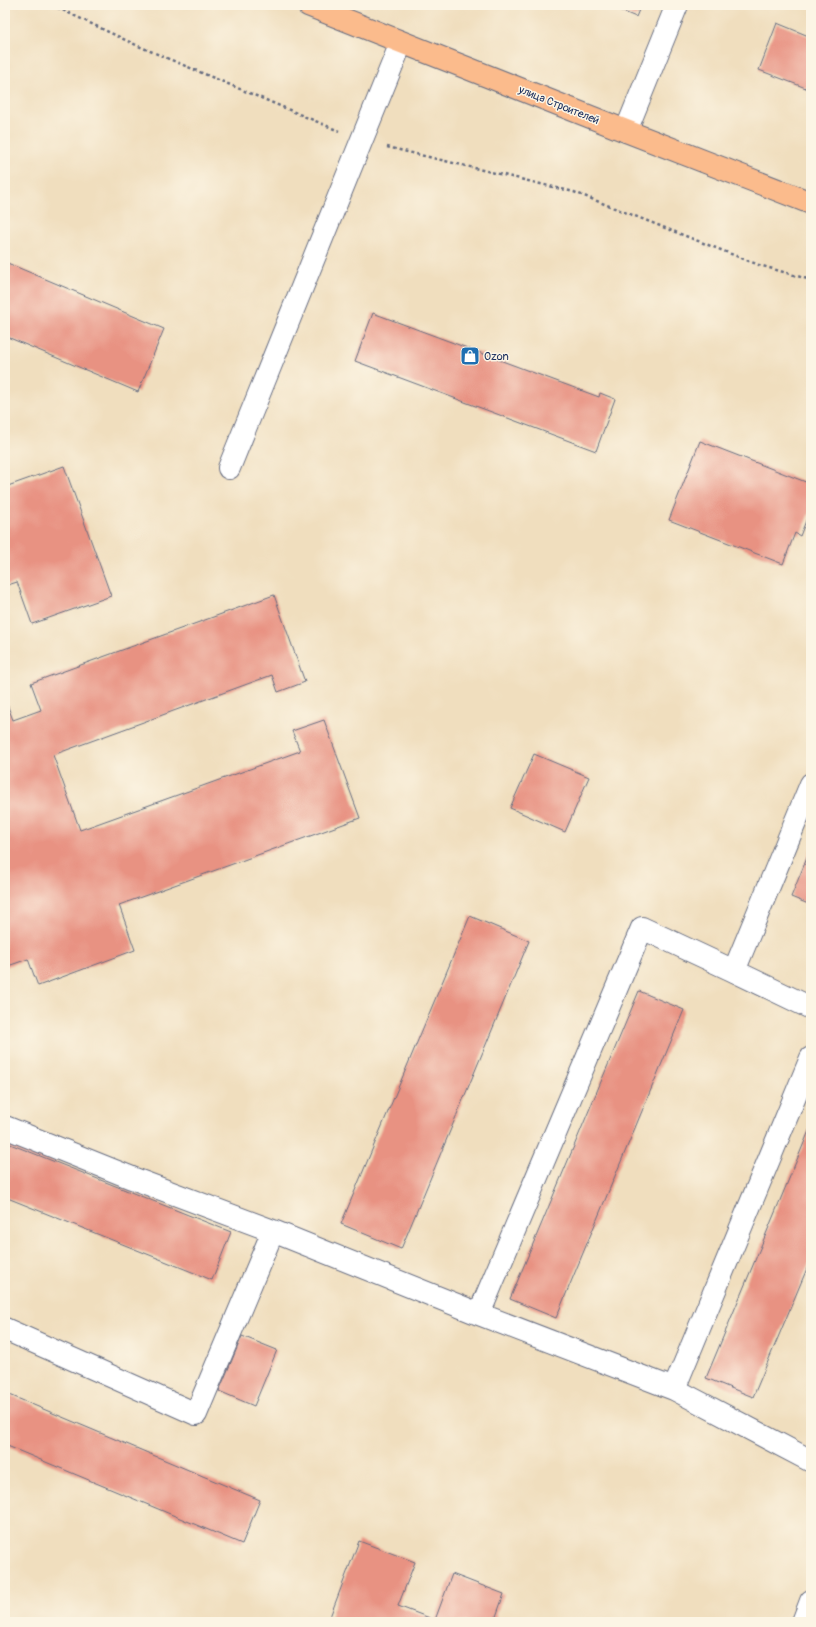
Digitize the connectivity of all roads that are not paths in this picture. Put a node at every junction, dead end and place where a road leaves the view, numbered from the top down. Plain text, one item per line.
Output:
1 (308, 5) edge
2 (677, 5) edge
3 (401, 42) junction
4 (626, 131) junction
5 (811, 203) edge
6 (229, 468) dead end
7 (811, 784) edge
8 (734, 971) junction
9 (811, 1008) edge
10 (811, 1058) edge
11 (5, 1127) edge
12 (273, 1231) junction
13 (479, 1314) junction
14 (5, 1329) edge
15 (674, 1389) junction
16 (811, 1461) edge
17 (811, 1601) edge
18 (803, 1622) edge

1 - 3 main road, улица Строителей
2 - 4 lane
3 - 4 main road, улица Строителей
3 - 6 lane
4 - 5 main road, улица Строителей
7 - 8 lane
8 - 9 lane
8 - 13 lane
10 - 15 lane
11 - 12 lane
12 - 13 lane
12 - 14 lane
13 - 15 lane
15 - 16 lane
17 - 18 lane

